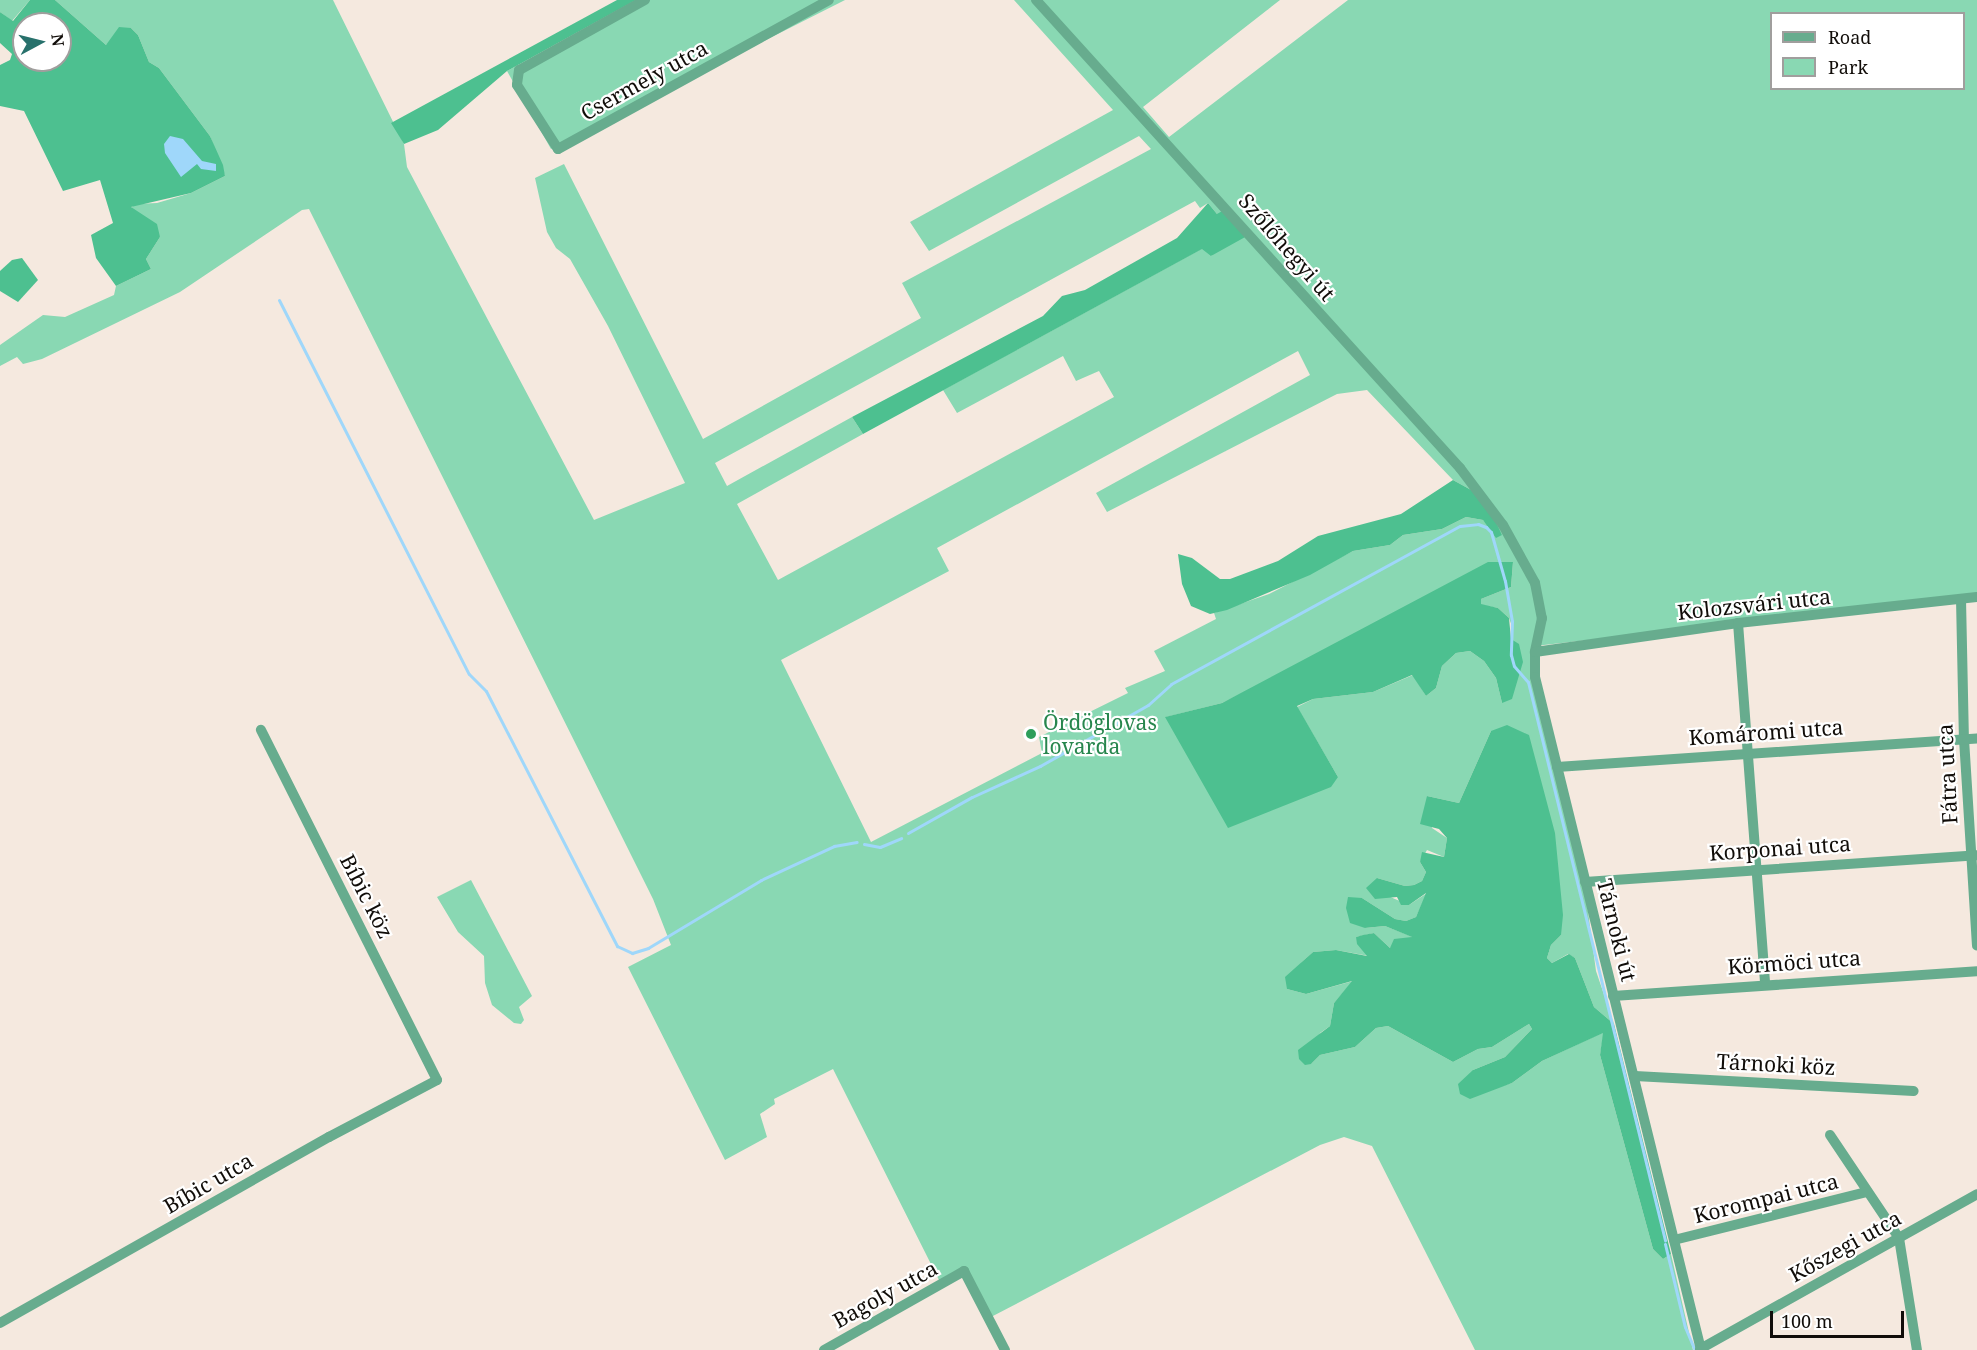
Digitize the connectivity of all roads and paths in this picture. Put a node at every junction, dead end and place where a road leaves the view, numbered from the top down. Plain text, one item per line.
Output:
1 (645, 0) edge
2 (829, 0) edge
3 (1036, 0) edge
4 (1503, 525) joint
5 (1977, 597) edge
6 (1961, 599) junction
7 (1738, 623) junction
8 (1535, 652) junction
9 (261, 730) dead end
10 (1977, 738) edge
11 (1964, 739) junction
12 (1748, 751) junction
13 (1557, 767) junction
14 (1974, 855) edge
15 (1758, 869) junction
16 (1585, 882) junction
17 (1977, 946) edge
18 (1977, 971) edge
19 (1765, 983) junction
20 (1613, 996) junction
21 (1635, 1076) junction
22 (437, 1080) joint
23 (1914, 1091) dead end
24 (1830, 1135) dead end
25 (1867, 1192) junction
26 (1977, 1194) edge
27 (1899, 1238) junction
28 (1674, 1240) junction
29 (0, 1323) edge
30 (824, 1350) edge
31 (1005, 1350) edge
32 (1701, 1350) edge
33 (1917, 1350) edge

1 - 2 street, Csermely utca
3 - 4 street, Szőlőhegyi út
4 - 8 street, Tárnoki út
5 - 6 street, Kolozsvári utca
6 - 7 street, Kolozsvári utca
6 - 11 street, Fátra utca
7 - 8 street, Kolozsvári utca
7 - 12 street
8 - 13 street, Tárnoki út
9 - 22 street, Bíbic köz
10 - 11 street, Komáromi utca
11 - 12 street, Komáromi utca
11 - 14 street, Fátra utca
12 - 13 street, Komáromi utca
12 - 15 street
13 - 16 street, Tárnoki út
14 - 15 street, Korponai utca
14 - 17 street, Fátra utca
15 - 16 street, Korponai utca
15 - 19 street
16 - 20 street, Tárnoki út
18 - 19 street, Körmöci utca
19 - 20 street, Körmöci utca
20 - 21 street, Tárnoki út
21 - 23 street, Tárnoki köz
21 - 28 street, Tárnoki út
22 - 29 street, Bíbic utca
24 - 25 street
25 - 27 street
25 - 28 street, Korompai utca
26 - 27 street, Kőszegi utca
27 - 32 street, Kőszegi utca
27 - 33 street
28 - 32 street, Tárnoki út
30 - 31 street, Bagoly utca

